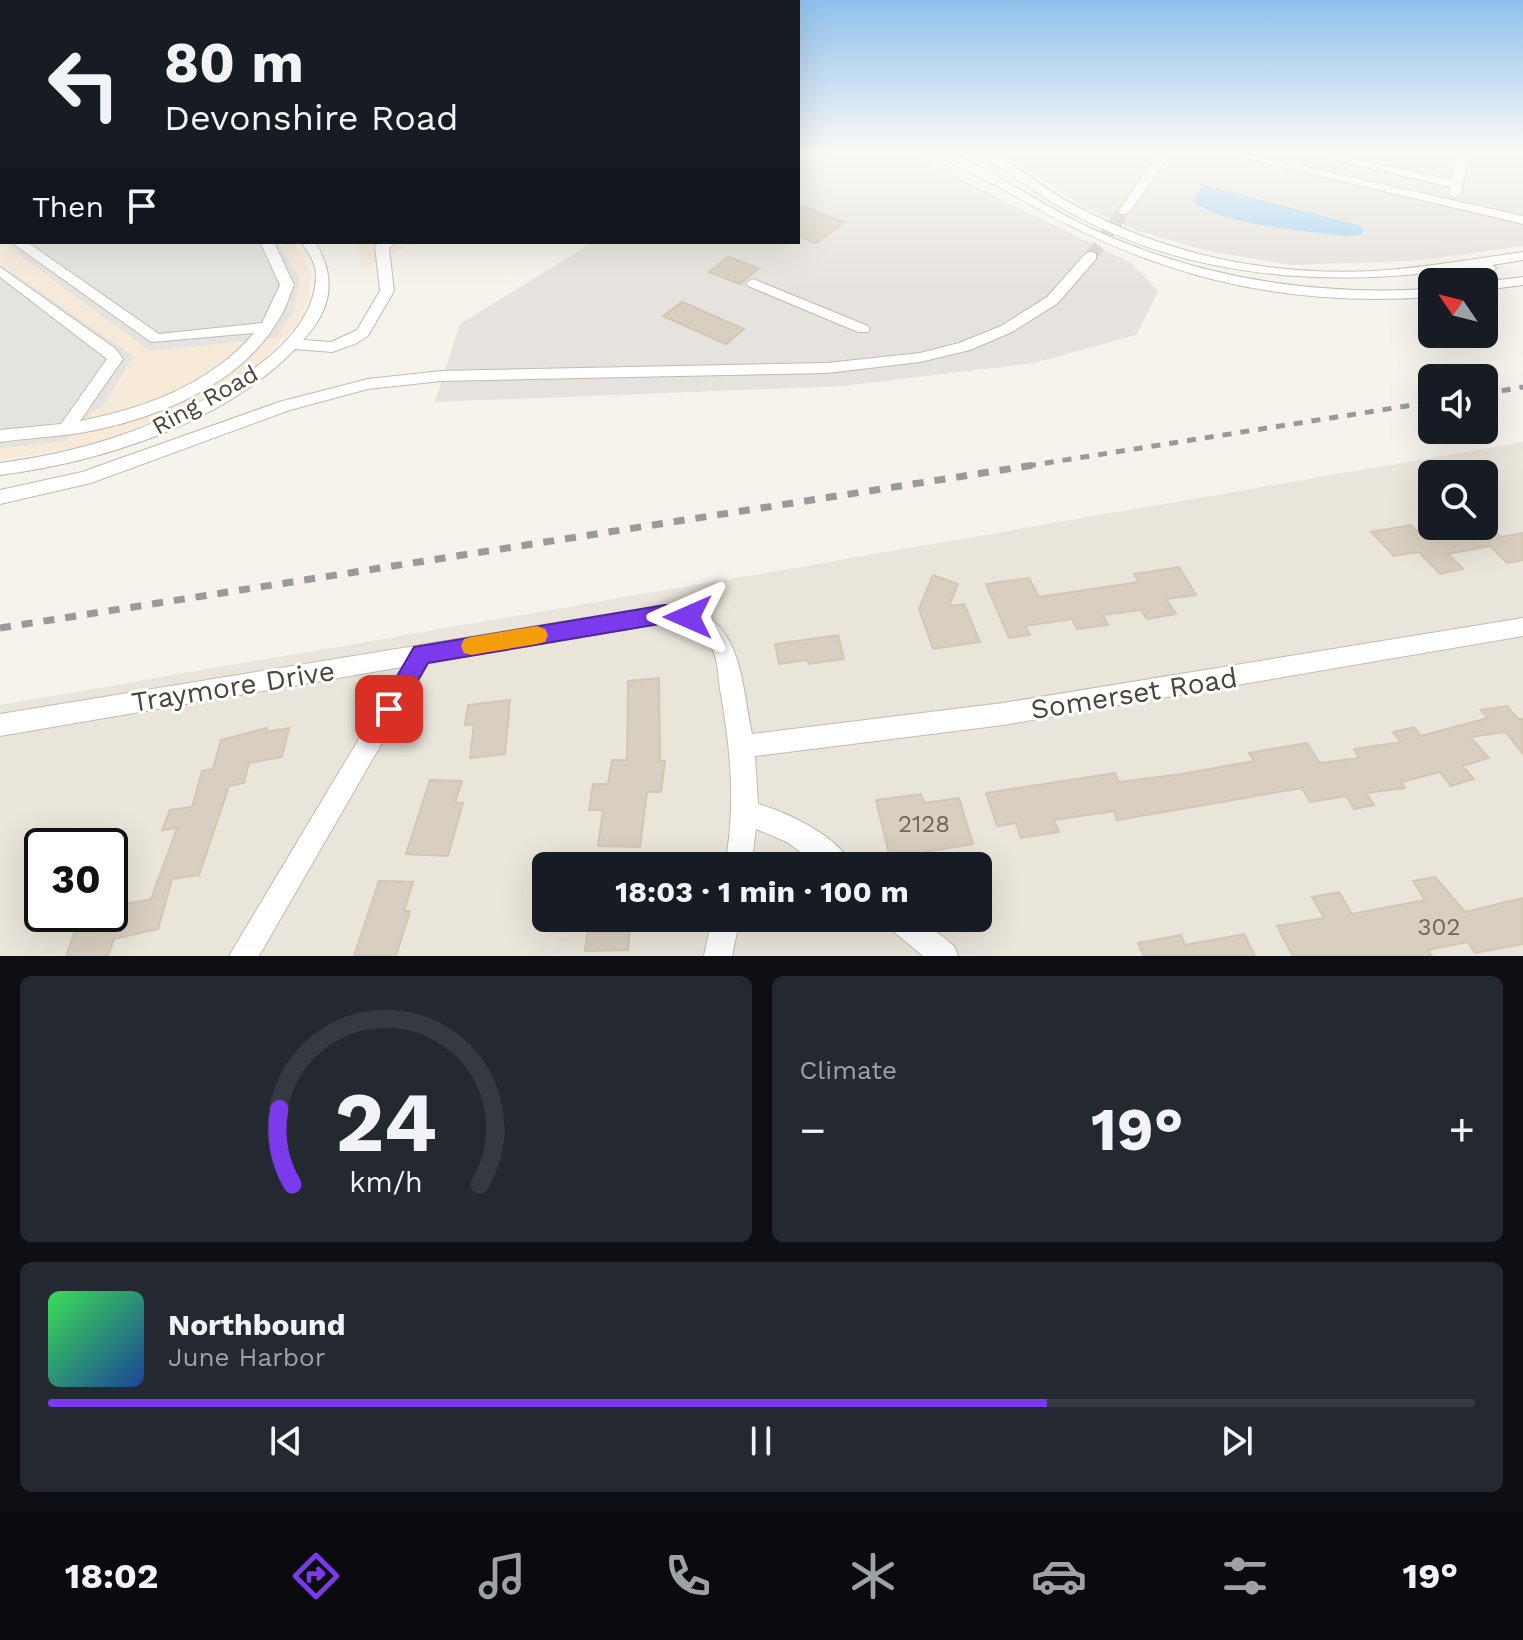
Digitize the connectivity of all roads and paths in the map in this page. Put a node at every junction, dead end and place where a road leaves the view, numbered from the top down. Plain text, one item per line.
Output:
1 (1027, 199) edge
2 (1057, 199) edge
3 (1133, 199) edge
4 (1426, 199) edge
5 (1454, 199) edge
6 (1453, 205) junction
7 (1124, 211) tunnel mouth
8 (1523, 220) edge
9 (21, 244) edge
10 (268, 244) edge
11 (309, 244) edge
12 (386, 244) edge
13 (1091, 256) tunnel mouth
14 (1523, 256) edge
15 (1523, 264) edge
16 (1496, 268) edge
17 (0, 271) edge
18 (1523, 281) edge
19 (753, 283) dead end
20 (1498, 284) edge
21 (1418, 293) edge
22 (267, 327) junction
23 (863, 329) dead end
24 (291, 344) junction
25 (67, 427) junction
26 (0, 436) edge
27 (0, 469) edge
28 (0, 497) edge
29 (1523, 627) edge
30 (422, 654) junction
31 (0, 725) edge
32 (743, 746) junction
33 (747, 814) junction
34 (740, 852) edge
35 (820, 852) edge
36 (723, 932) edge
37 (916, 932) edge
38 (243, 956) edge
39 (718, 956) edge
40 (944, 956) edge

1 - 21 street
2 - 14 street
3 - 7 street
4 - 6 street
5 - 6 street
6 - 8 street
9 - 22 street
10 - 22 street
11 - 24 street, Ring Road
12 - 24 street
13 - 28 street
15 - 16 street
17 - 25 street
18 - 20 street
19 - 23 street
22 - 25 street
24 - 27 street, Ring Road
25 - 26 street
29 - 32 street, Somerset Road
30 - 31 street, Traymore Drive
30 - 32 street, Traymore Drive
30 - 38 street
32 - 33 street
33 - 34 street
33 - 35 street
36 - 39 street
37 - 40 street

